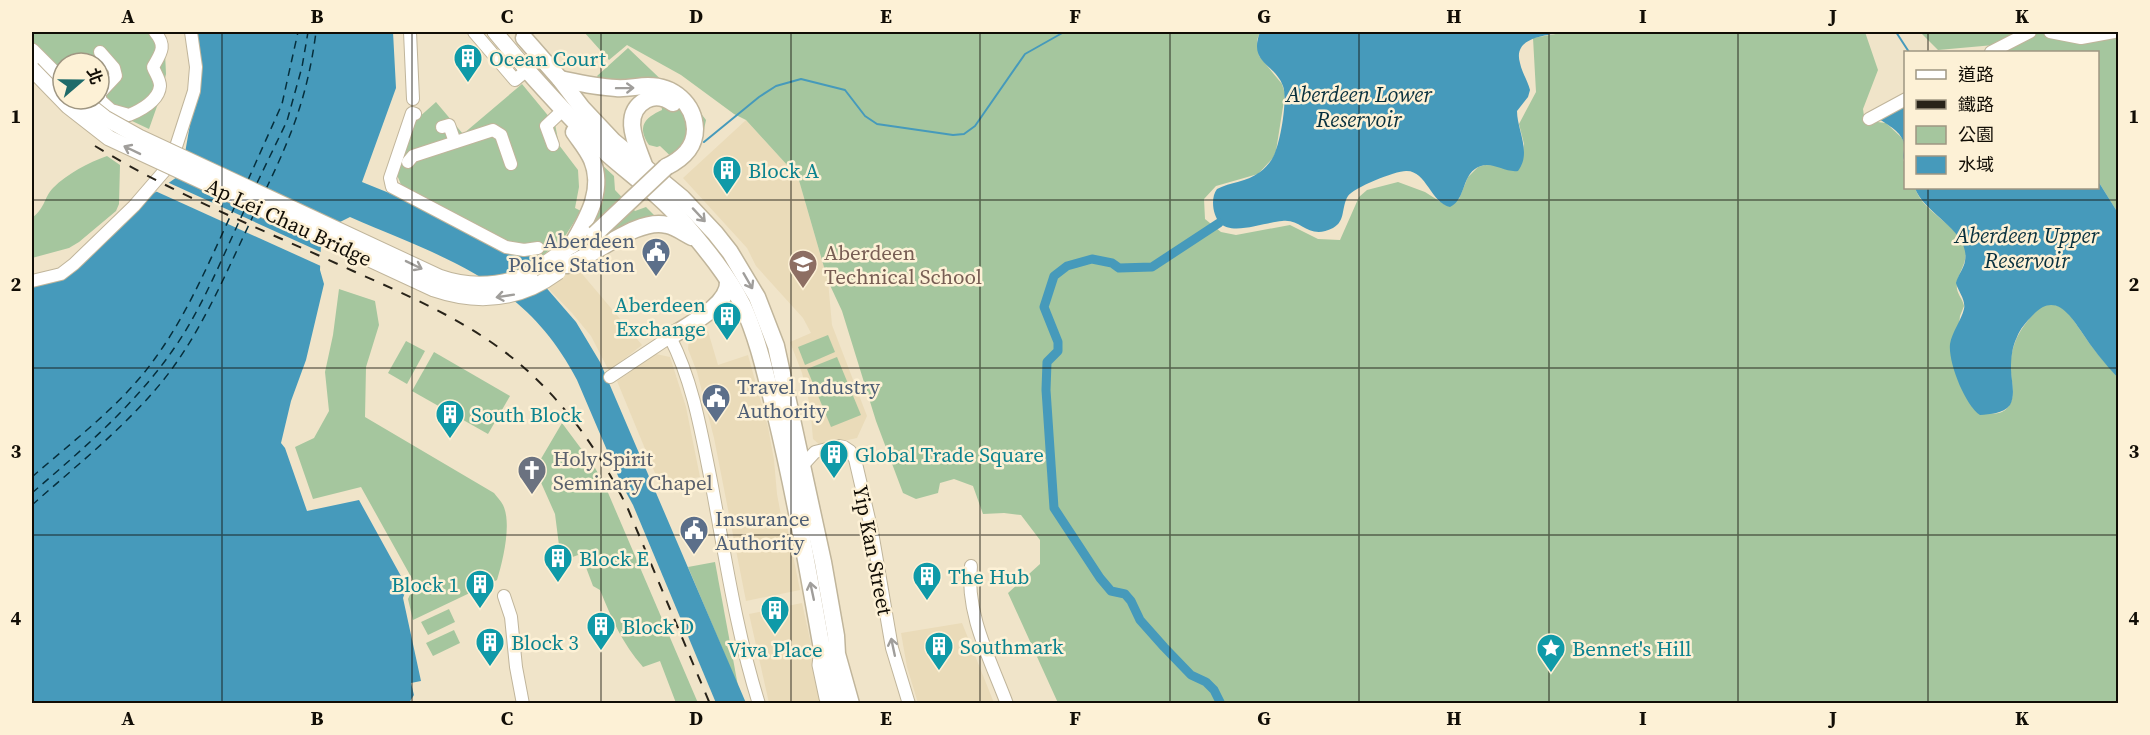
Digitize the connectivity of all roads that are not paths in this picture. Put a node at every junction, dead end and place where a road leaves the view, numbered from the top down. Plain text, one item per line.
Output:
1 (155, 32) edge
2 (191, 32) edge
3 (410, 32) edge
4 (474, 32) edge
5 (495, 32) edge
6 (2030, 32) edge
7 (2050, 32) edge
8 (2114, 32) edge
9 (521, 35) edge
10 (32, 51) edge
11 (1993, 51) edge
12 (111, 65) edge
13 (32, 69) edge
14 (51, 70) edge
15 (521, 75) junction
16 (560, 79) junction
17 (111, 81) edge
18 (658, 92) junction
19 (413, 99) dead end
20 (1904, 100) edge
21 (111, 110) edge
22 (563, 110) junction
23 (97, 111) edge
24 (413, 113) dead end
25 (1869, 118) dead end
26 (442, 128) dead end
27 (455, 142) junction
28 (553, 145) dead end
29 (408, 162) dead end
30 (511, 164) dead end
31 (643, 173) junction
32 (696, 239) junction
33 (577, 245) junction
34 (538, 248) dead end
35 (567, 265) junction
36 (32, 281) edge
37 (728, 281) junction
38 (717, 305) junction
39 (750, 322) junction
40 (670, 337) junction
41 (610, 377) dead end
42 (803, 465) junction
43 (971, 566) dead end
44 (504, 596) dead end
45 (836, 636) junction
46 (822, 649) junction
47 (523, 704) edge
48 (759, 704) edge
49 (829, 704) edge
50 (837, 704) edge
51 (851, 704) edge
52 (859, 704) edge
53 (909, 704) edge
54 (1007, 704) edge

1 - 21 street
2 - 36 street
3 - 19 street
4 - 15 street
5 - 15 main road
6 - 11 street
7 - 8 street
9 - 16 highway
10 - 14 main road
12 - 17 street
35 -> 13 main road, Ap Lei Chau Bridge, bridge
15 - 22 highway
16 -> 18 highway
16 - 31 highway
18 - 31 highway
18 - 33 highway, bridge
20 - 25 street
22 - 28 street
22 - 31 highway
22 - 33 highway
23 -> 33 main road, Ap Lei Chau Bridge, bridge
24 - 34 street
26 - 27 street
27 - 29 street
27 - 30 street
31 - 32 highway
31 -> 42 highway
32 - 35 highway
32 - 37 highway
33 - 35 highway
37 - 38 highway
37 - 39 highway
38 - 39 highway
38 - 40 highway
46 -> 39 highway
40 - 41 street
40 - 48 street
42 - 45 highway
53 -> 42 street, Yip Kan Street
43 - 54 street
44 - 47 street
45 - 51 highway
45 - 52 main road
46 - 49 main road
46 - 50 highway

